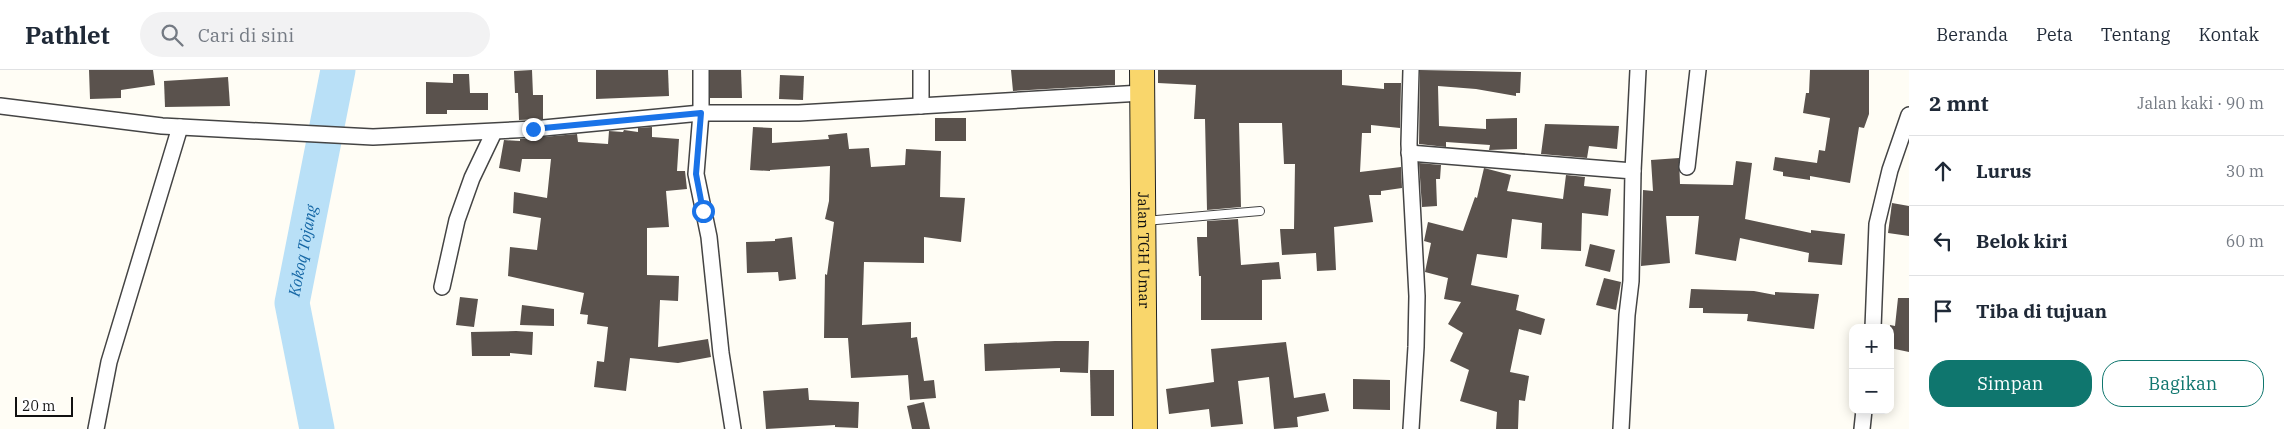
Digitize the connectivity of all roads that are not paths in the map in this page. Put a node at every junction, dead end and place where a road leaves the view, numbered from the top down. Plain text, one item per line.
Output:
1 (701, 70) edge
2 (921, 70) edge
3 (1411, 70) edge
4 (1638, 70) edge
5 (1698, 70) edge
6 (1142, 81) edge
7 (0, 106) edge
8 (921, 106) junction
9 (701, 113) junction
10 (1909, 115) edge
11 (180, 127) junction
12 (494, 132) junction
13 (1409, 153) junction
14 (1687, 167) dead end
15 (1633, 171) junction
16 (1260, 211) dead end
17 (1143, 221) junction
18 (442, 287) dead end
19 (1873, 324) edge
20 (1864, 414) edge
21 (96, 429) edge
22 (733, 429) edge
23 (1145, 429) edge
24 (1410, 429) edge
25 (1621, 429) edge
26 (1862, 429) edge

1 - 9 street
2 - 8 street
3 - 13 street
4 - 15 street
5 - 14 street
6 - 8 street
6 - 17 main road, Jalan TGH Umar
7 - 11 street
8 - 9 street
9 - 12 street
9 - 22 street
10 - 19 street
11 - 12 street
11 - 21 street
12 - 18 street
13 - 15 street
13 - 24 street
15 - 25 street
16 - 17 lane
17 - 23 main road, Jalan TGH Umar
20 - 26 street

